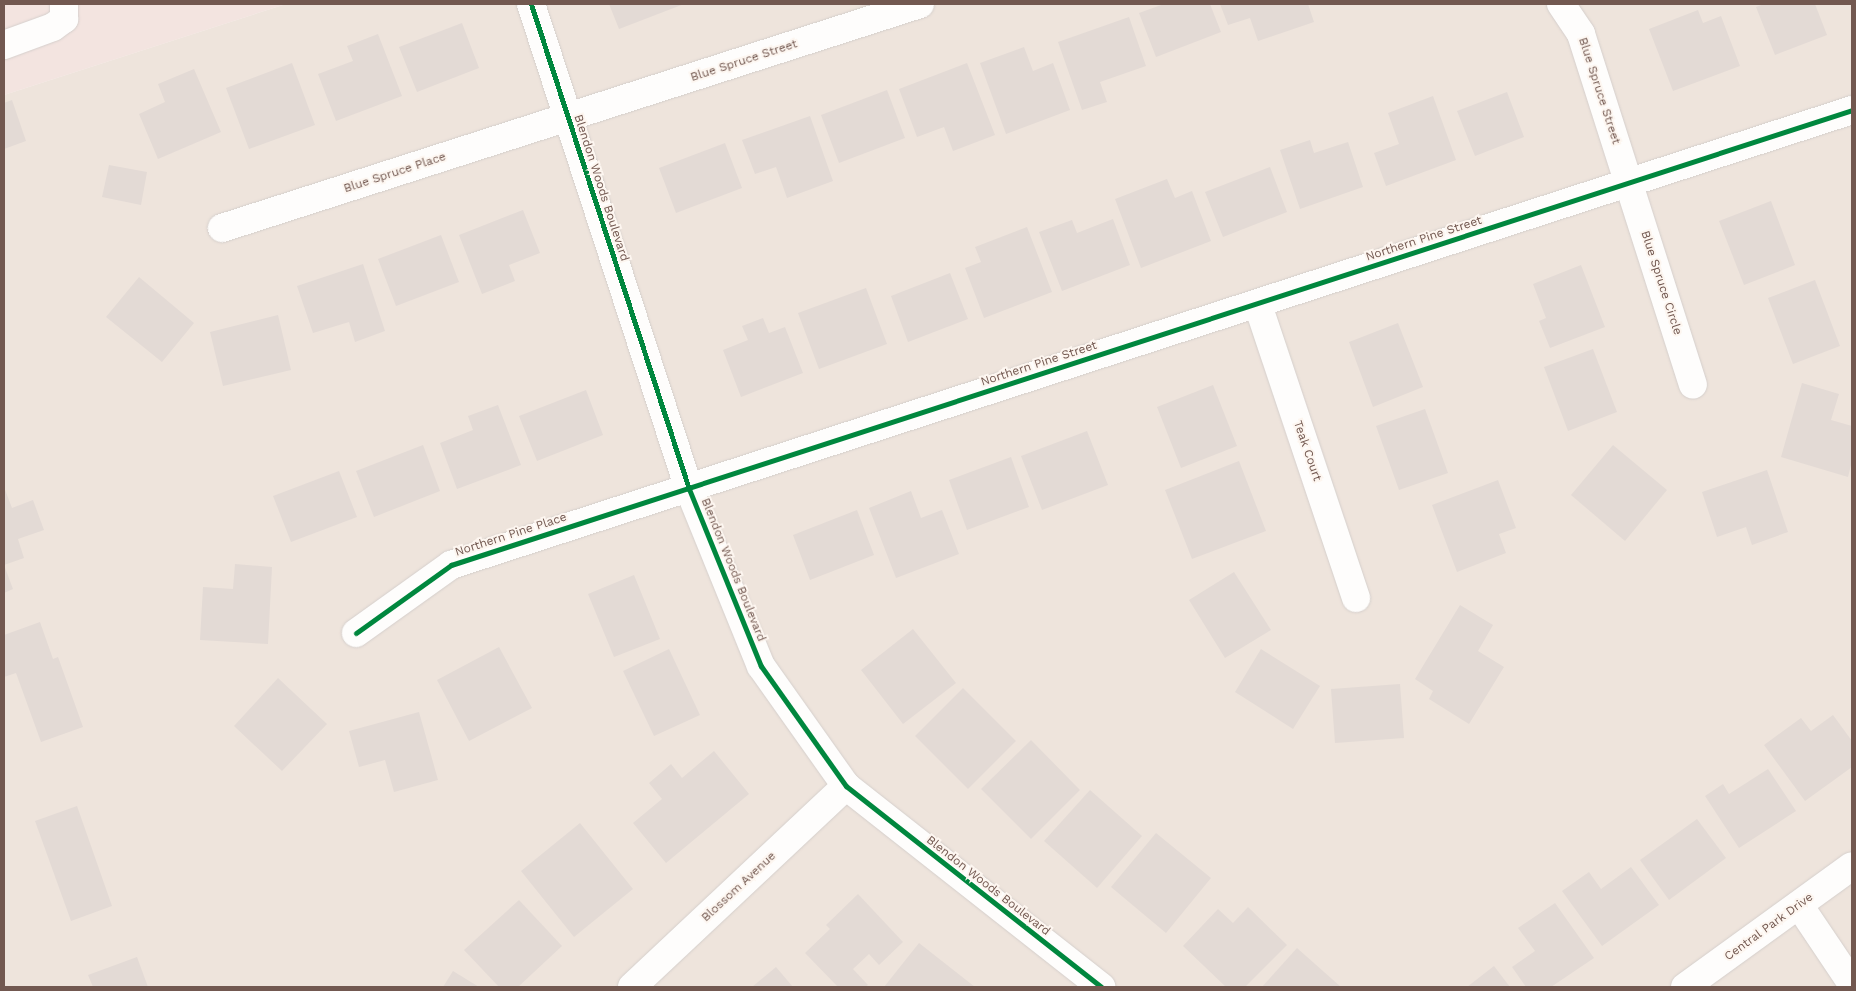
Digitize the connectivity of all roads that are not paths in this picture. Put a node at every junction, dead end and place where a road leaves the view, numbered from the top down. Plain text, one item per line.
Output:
1 (64, 4) edge
2 (531, 4) edge
3 (920, 4) edge
4 (1561, 4) edge
5 (4, 45) edge
6 (1852, 110) edge
7 (568, 119) junction
8 (1630, 182) junction
9 (222, 228) dead end
10 (1258, 305) junction
11 (1693, 385) dead end
12 (689, 489) junction
13 (1356, 598) dead end
14 (356, 633) dead end
15 (846, 786) junction
16 (1852, 866) edge
17 (1800, 905) junction
18 (1852, 984) edge
19 (632, 987) edge
20 (1101, 987) edge
21 (1685, 987) edge

1 - 5 street
2 - 7 street, Blendon Woods Boulevard
3 - 7 street, Blue Spruce Street
4 - 8 street, Blue Spruce Street
6 - 8 street, Northern Pine Street
7 - 9 street, Blue Spruce Place
7 - 12 street, Blendon Woods Boulevard
8 - 10 street, Northern Pine Street
8 - 11 street, Blue Spruce Circle
10 - 12 street, Northern Pine Street
10 - 13 street, Teak Court
12 - 14 street, Northern Pine Place
12 - 15 street, Blendon Woods Boulevard
15 - 19 street, Blossom Avenue
15 - 20 street, Blendon Woods Boulevard
16 - 17 street, Central Park Drive
17 - 18 street
17 - 21 street, Central Park Drive

